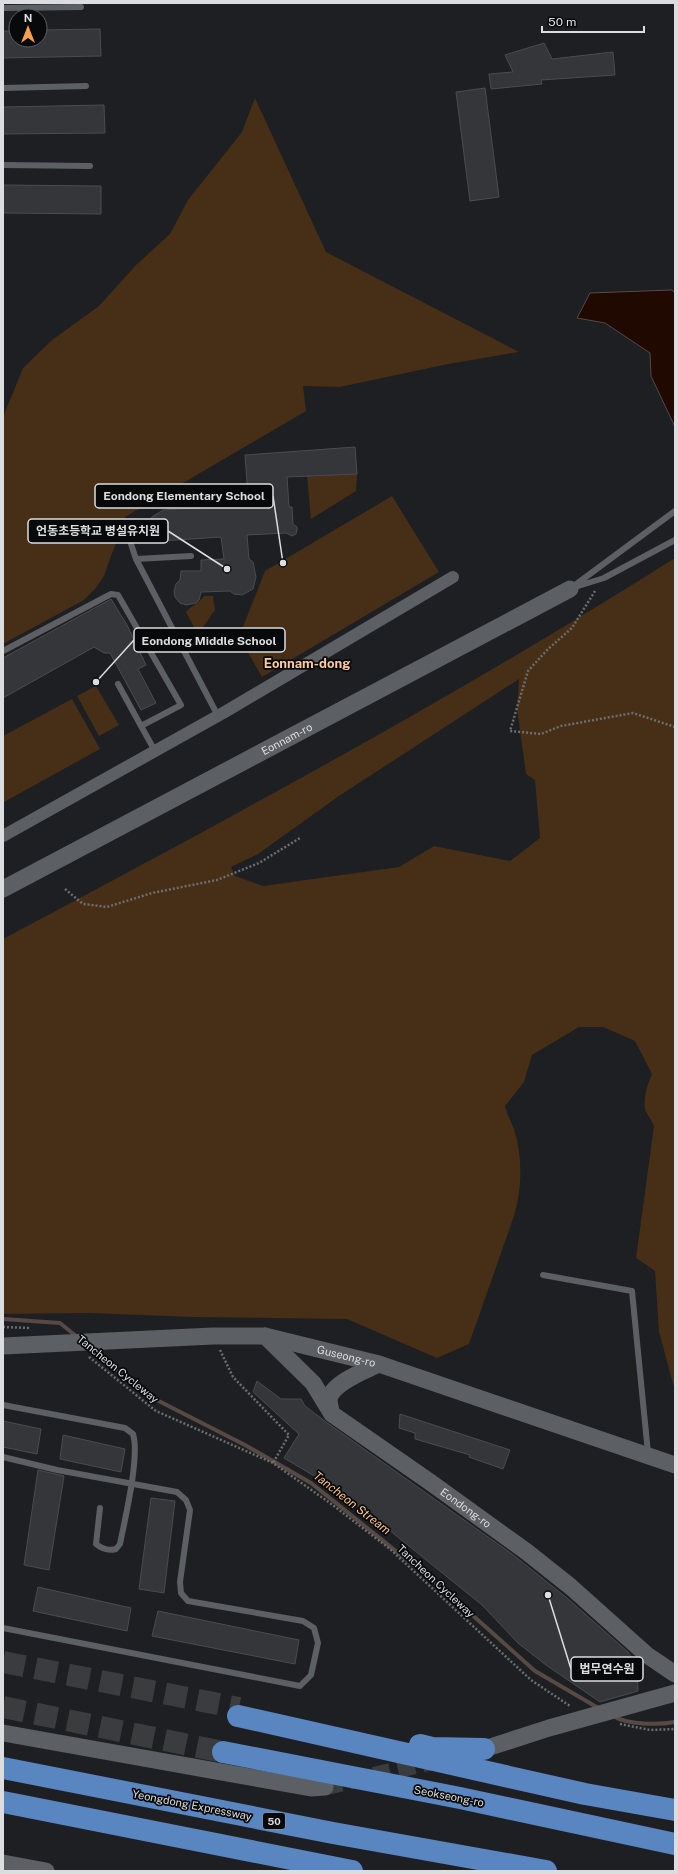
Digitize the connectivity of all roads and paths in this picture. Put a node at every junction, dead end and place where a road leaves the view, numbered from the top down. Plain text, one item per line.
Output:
1 (81, 7) dead end
2 (3, 8) edge
3 (86, 86) dead end
4 (3, 88) edge
5 (3, 165) edge
6 (90, 166) dead end
7 (675, 511) edge
8 (675, 540) edge
9 (131, 544) dead end
10 (191, 556) dead end
11 (136, 559) junction
12 (453, 577) dead end
13 (604, 578) junction
14 (570, 589) junction
15 (3, 651) edge
16 (118, 684) dead end
17 (218, 716) junction
18 (141, 726) junction
19 (675, 727) edge
20 (155, 751) junction
21 (3, 836) edge
22 (300, 838) dead end
23 (3, 889) edge
24 (65, 889) dead end
25 (543, 1275) dead end
26 (3, 1327) edge
27 (31, 1328) dead end
28 (213, 1336) junction
29 (265, 1336) junction
30 (3, 1346) edge
31 (85, 1353) dead end
32 (378, 1364) junction
33 (3, 1405) edge
34 (332, 1414) junction
35 (648, 1457) junction
36 (3, 1458) edge
37 (273, 1463) junction
38 (675, 1465) edge
39 (131, 1483) junction
40 (100, 1508) dead end
41 (3, 1628) edge
42 (675, 1674) edge
43 (675, 1693) edge
44 (577, 1709) dead end
45 (614, 1723) dead end
46 (675, 1729) edge
47 (3, 1733) edge
48 (484, 1748) joint
49 (222, 1752) tunnel mouth
50 (3, 1768) edge
51 (325, 1787) tunnel mouth
52 (3, 1802) edge
53 (675, 1810) edge
54 (675, 1844) edge
55 (3, 1863) edge
56 (46, 1871) edge
57 (352, 1871) edge
58 (546, 1871) edge

1 - 2 lane
3 - 4 lane
5 - 6 lane
7 - 14 lane
8 - 13 lane
9 - 11 lane
10 - 11 lane
11 - 17 lane
12 - 17 street
13 - 14 lane
13 - 19 path
14 - 23 main road, Eonnam-ro
15 - 18 lane
16 - 18 lane
17 - 20 street
18 - 20 lane
20 - 21 street
22 - 24 path
25 - 35 lane
26 - 27 path
28 - 29 main road, Guseong-ro
28 - 30 main road, Guseong-ro
28 - 37 path
29 - 32 main road, Guseong-ro
29 - 34 main road, Eondong-ro
31 - 37 path, Tancheon Cycleway
32 - 34 main road
32 - 35 main road, Guseong-ro
33 - 39 lane
34 - 42 main road, Eondong-ro
35 - 38 main road, Guseong-ro
36 - 39 lane
37 - 44 path, Tancheon Cycleway
39 - 40 lane
39 - 41 lane
43 - 48 main road
45 - 46 path
47 - 51 main road
48 - 53 highway
49 - 54 highway, Seokseong-ro
50 - 58 highway, Yeongdong Expressway / 50
52 - 57 highway
55 - 56 main road

